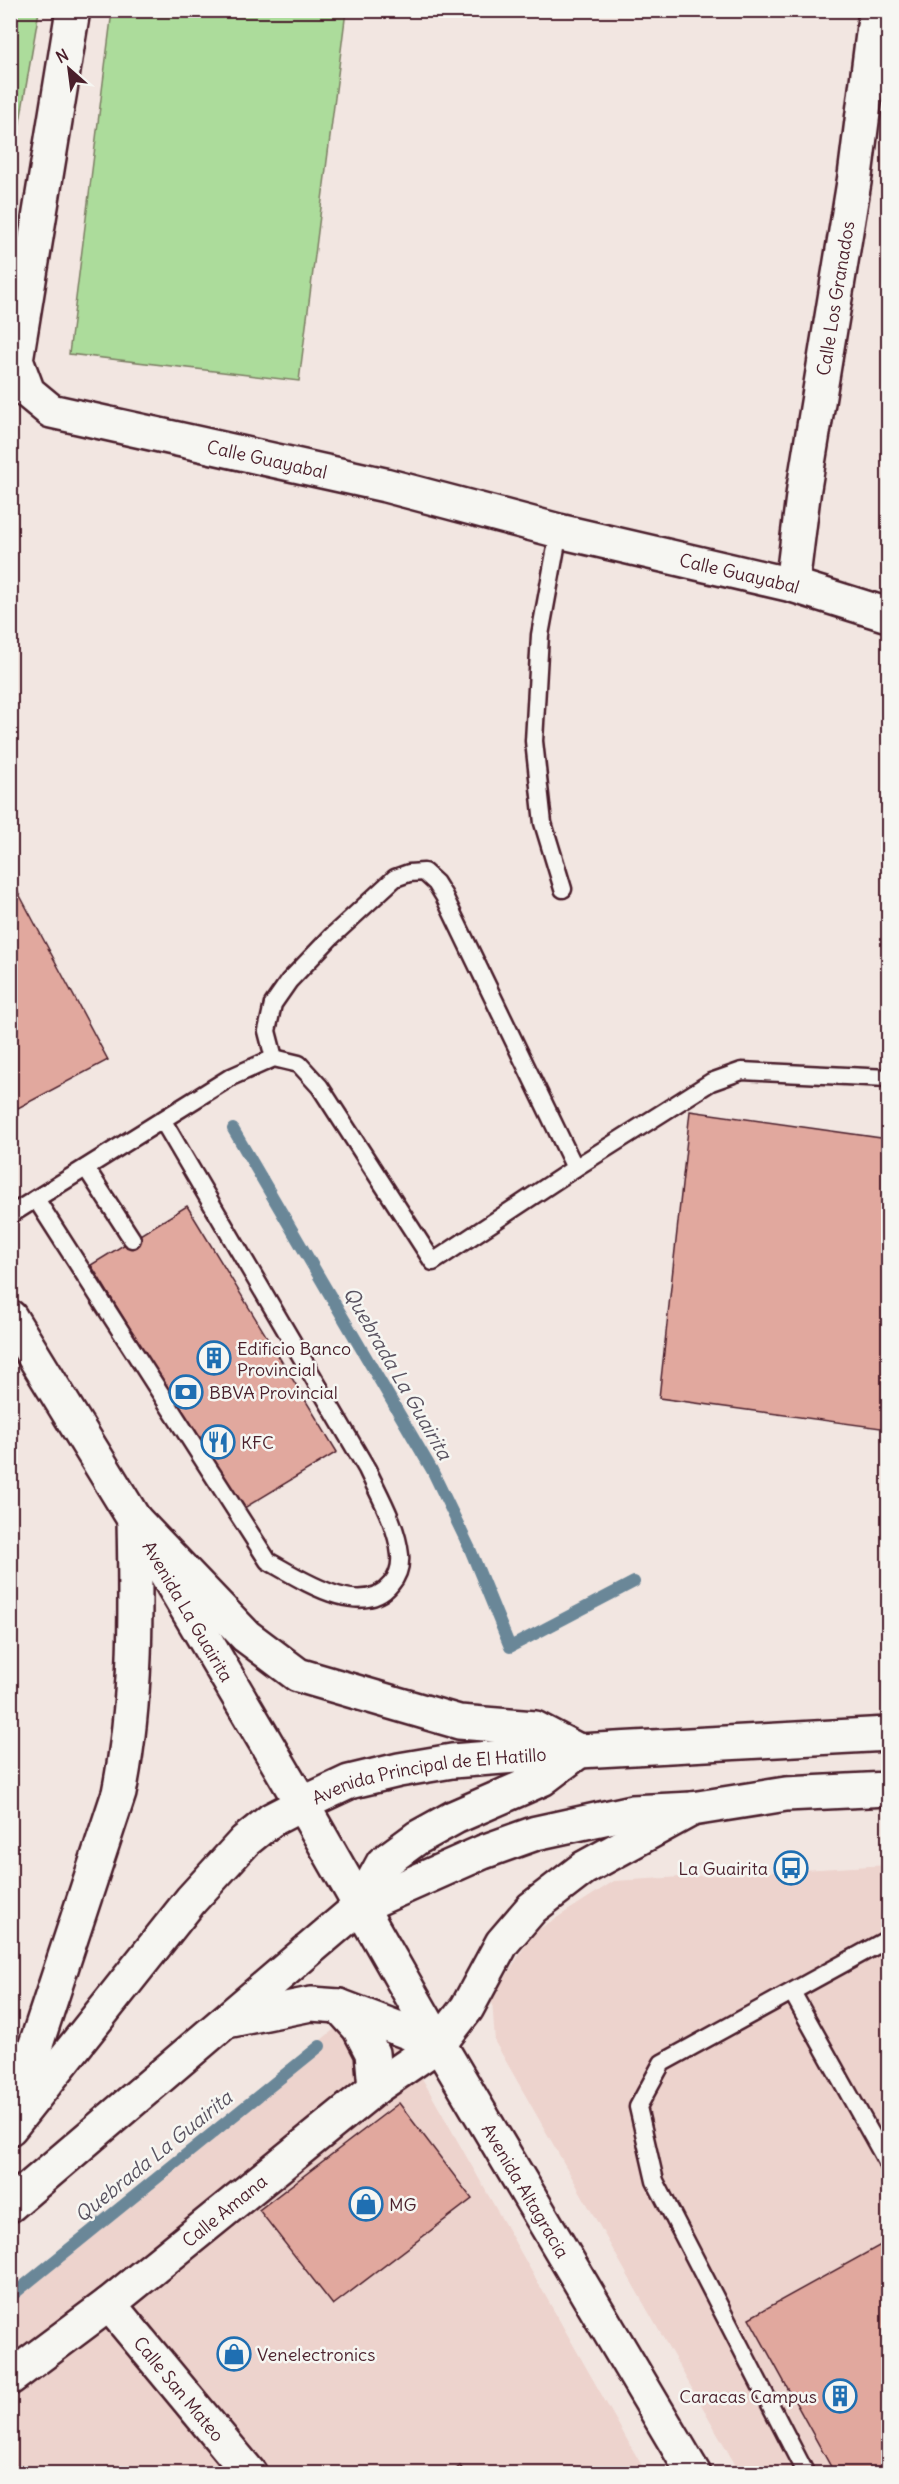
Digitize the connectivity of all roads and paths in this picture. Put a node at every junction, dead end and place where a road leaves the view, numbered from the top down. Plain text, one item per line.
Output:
1 (72, 10) edge
2 (876, 10) edge
3 (559, 531) junction
4 (792, 585) junction
5 (888, 615) edge
6 (563, 889) dead end
7 (274, 1058) junction
8 (888, 1078) edge
9 (162, 1121) junction
10 (86, 1168) junction
11 (575, 1168) junction
12 (36, 1199) junction
13 (10, 1215) edge
14 (132, 1239) dead end
15 (10, 1317) edge
16 (134, 1519) junction
17 (888, 1734) edge
18 (579, 1751) junction
19 (888, 1789) edge
20 (302, 1804) junction
21 (692, 1809) junction
22 (359, 1907) junction
23 (888, 1939) edge
24 (792, 1992) junction
25 (339, 2006) junction
26 (226, 2021) junction
27 (439, 2044) junction
28 (375, 2088) junction
29 (10, 2120) edge
30 (10, 2128) edge
31 (888, 2164) edge
32 (10, 2205) edge
33 (109, 2304) junction
34 (10, 2378) edge
35 (250, 2474) edge
36 (694, 2474) edge
37 (806, 2474) edge

1 - 3 main road, Calle Guayabal
2 - 4 main road, Calle Los Granados
3 - 4 main road, Calle Guayabal
3 - 6 lane
4 - 5 main road, Calle Guayabal
7 - 9 lane
7 - 11 lane
7 - 11 lane
8 - 11 lane
9 - 10 lane
9 - 12 lane
10 - 12 lane
10 - 14 lane
12 - 13 lane
15 - 16 main road, Avenida La Guairita
16 - 18 main road
16 - 20 main road, Avenida La Guairita
16 - 29 main road
17 - 18 main road, Avenida Principal de El Hatillo
18 - 20 main road, Avenida Principal de El Hatillo
18 - 22 main road
19 - 21 main road
20 - 22 main road, Avenida La Guairita
20 - 30 main road, Avenida Principal de El Hatillo
21 - 22 main road
21 - 27 main road, Calle Amana
22 - 26 main road
22 - 27 main road, Avenida Altagracia
23 - 24 lane
24 - 31 lane
24 - 37 lane
25 - 26 main road
25 - 27 main road
25 - 28 main road
26 - 32 main road
27 - 28 main road, Calle Amana
27 - 36 main road, Avenida Altagracia
28 - 33 main road, Calle Amana
33 - 34 main road, Calle Amana
33 - 35 main road, Calle San Mateo

